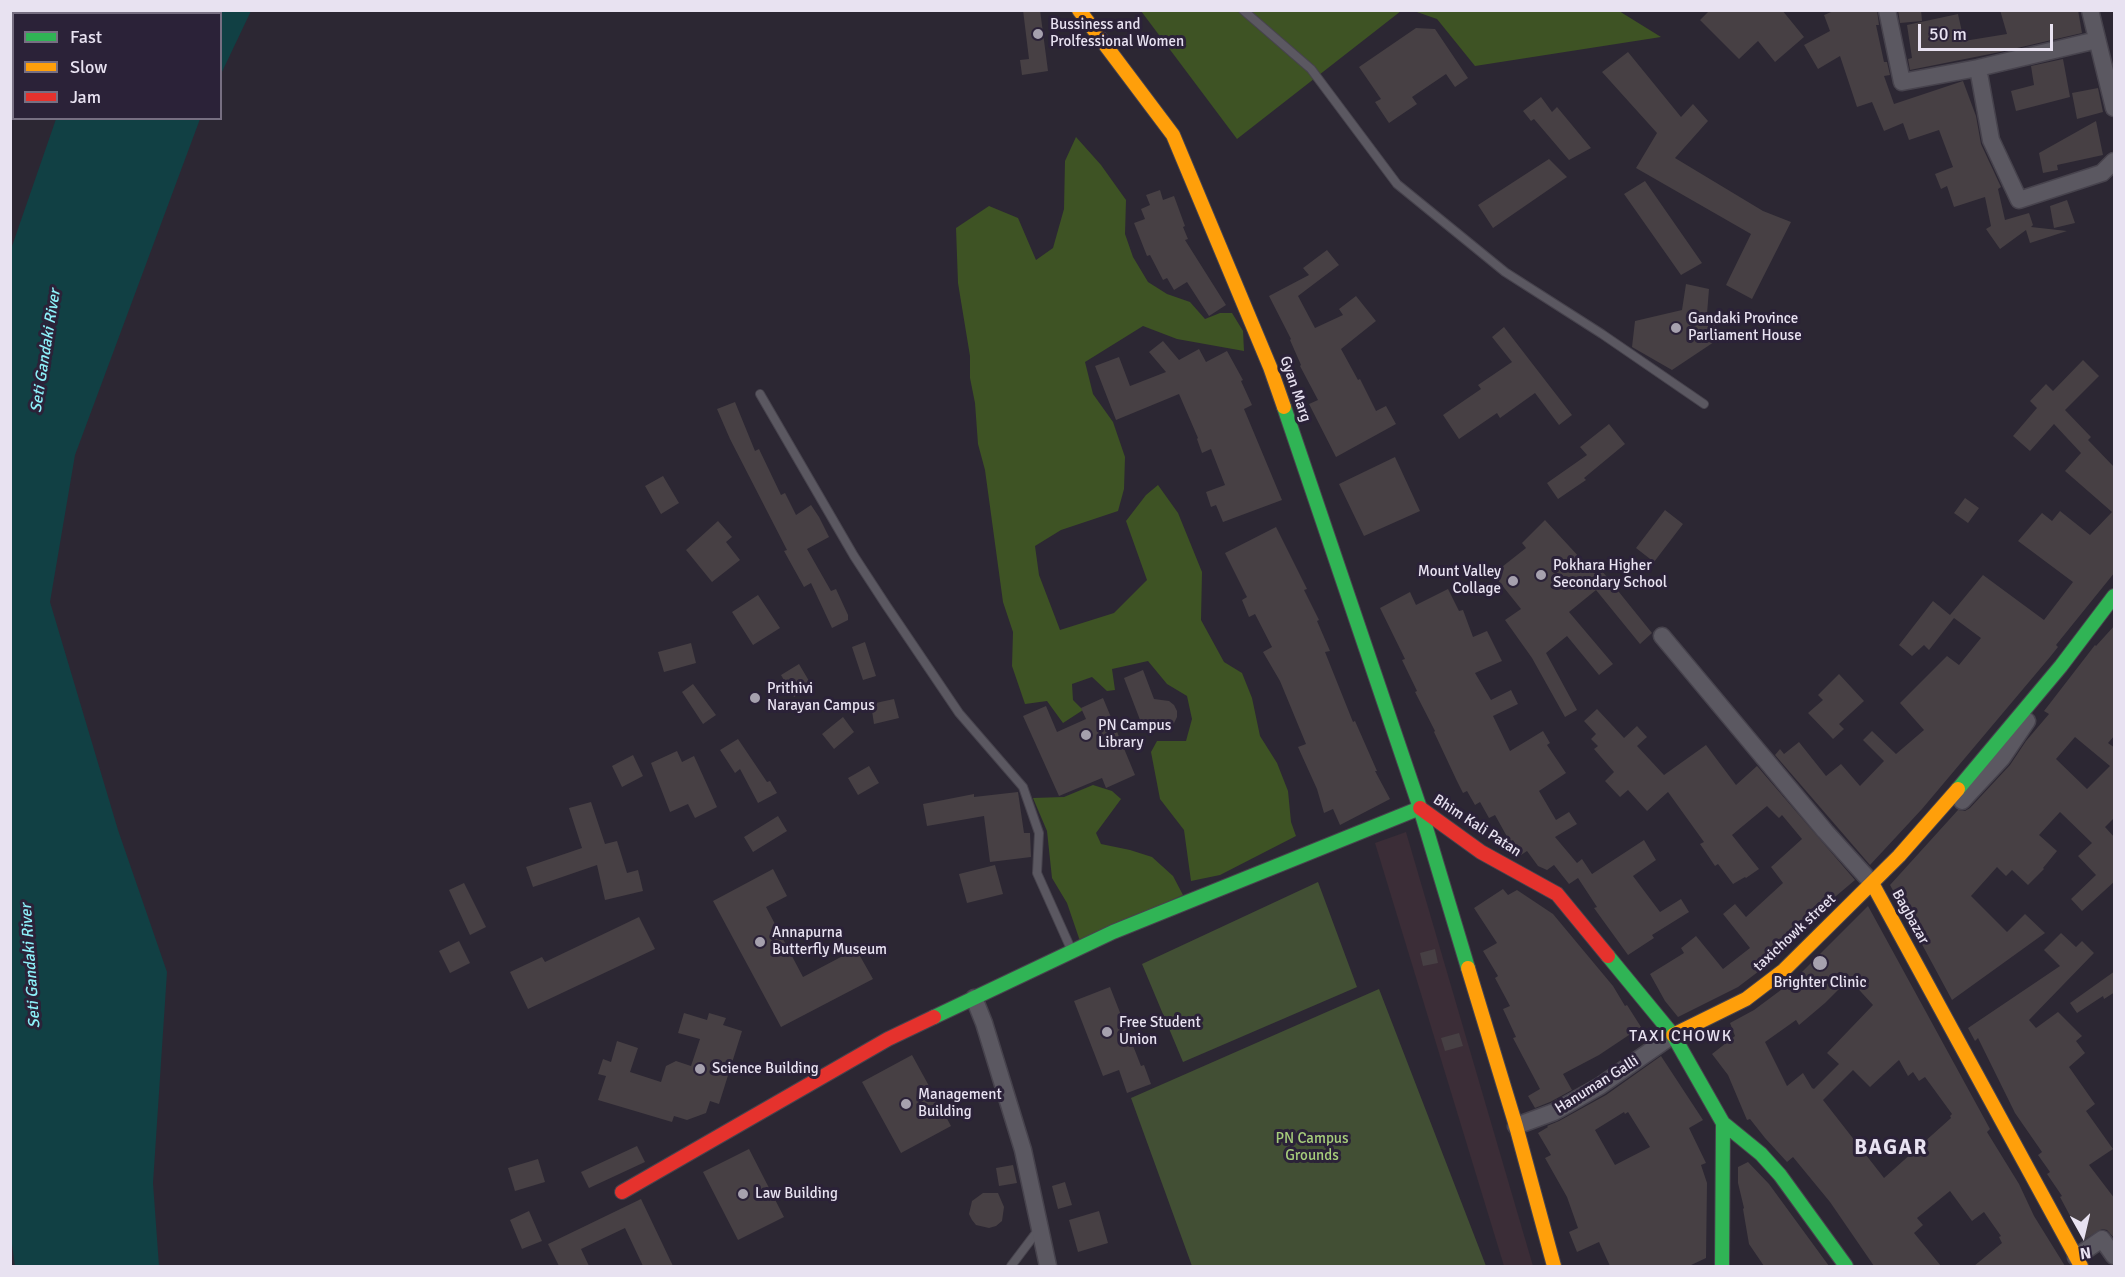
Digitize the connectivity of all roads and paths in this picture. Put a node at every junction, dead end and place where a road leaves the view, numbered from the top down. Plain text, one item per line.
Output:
1 (1079, 10) edge
2 (1243, 10) edge
3 (1887, 10) edge
4 (2090, 10) edge
5 (2097, 40) junction
6 (1978, 68) junction
7 (2115, 108) edge
8 (2115, 161) edge
9 (760, 394) dead end
10 (1704, 404) dead end
11 (2115, 596) edge
12 (2115, 610) edge
13 (1662, 636) dead end
14 (1420, 808) junction
15 (1875, 887) junction
16 (1072, 952) junction
17 (974, 998) junction
18 (1676, 1041) junction
19 (1723, 1124) junction
20 (1520, 1125) junction
21 (622, 1192) dead end
22 (1040, 1228) junction
23 (2115, 1256) edge
24 (2079, 1262) edge
25 (1011, 1266) edge
26 (1048, 1266) edge
27 (1554, 1266) edge
28 (1568, 1266) edge
29 (1722, 1266) edge
30 (1846, 1266) edge

1 - 14 main road, Gyan Marg
2 - 10 lane
3 - 6 street
4 - 5 street
5 - 6 street
5 - 7 street
6 - 8 street
9 - 16 lane
11 - 15 main road, Bagbazar
12 - 15 street, Hanuman Galli
13 - 15 street
14 - 16 main road
14 - 18 main road, Bhim Kali Patan
14 - 20 main road, Bhim Kali Patan
15 - 18 street, Hanuman Galli
15 - 24 main road, Bagbazar
16 - 17 main road
17 - 21 main road
17 - 22 street
18 - 19 main road, Bhim Kali Patan
18 - 20 street, Hanuman Galli
19 - 29 main road, Bhim Kali Patan
19 - 30 main road
20 - 27 main road, Bhim Kali Patan
20 - 28 street
22 - 25 lane
22 - 26 street
23 - 24 street

